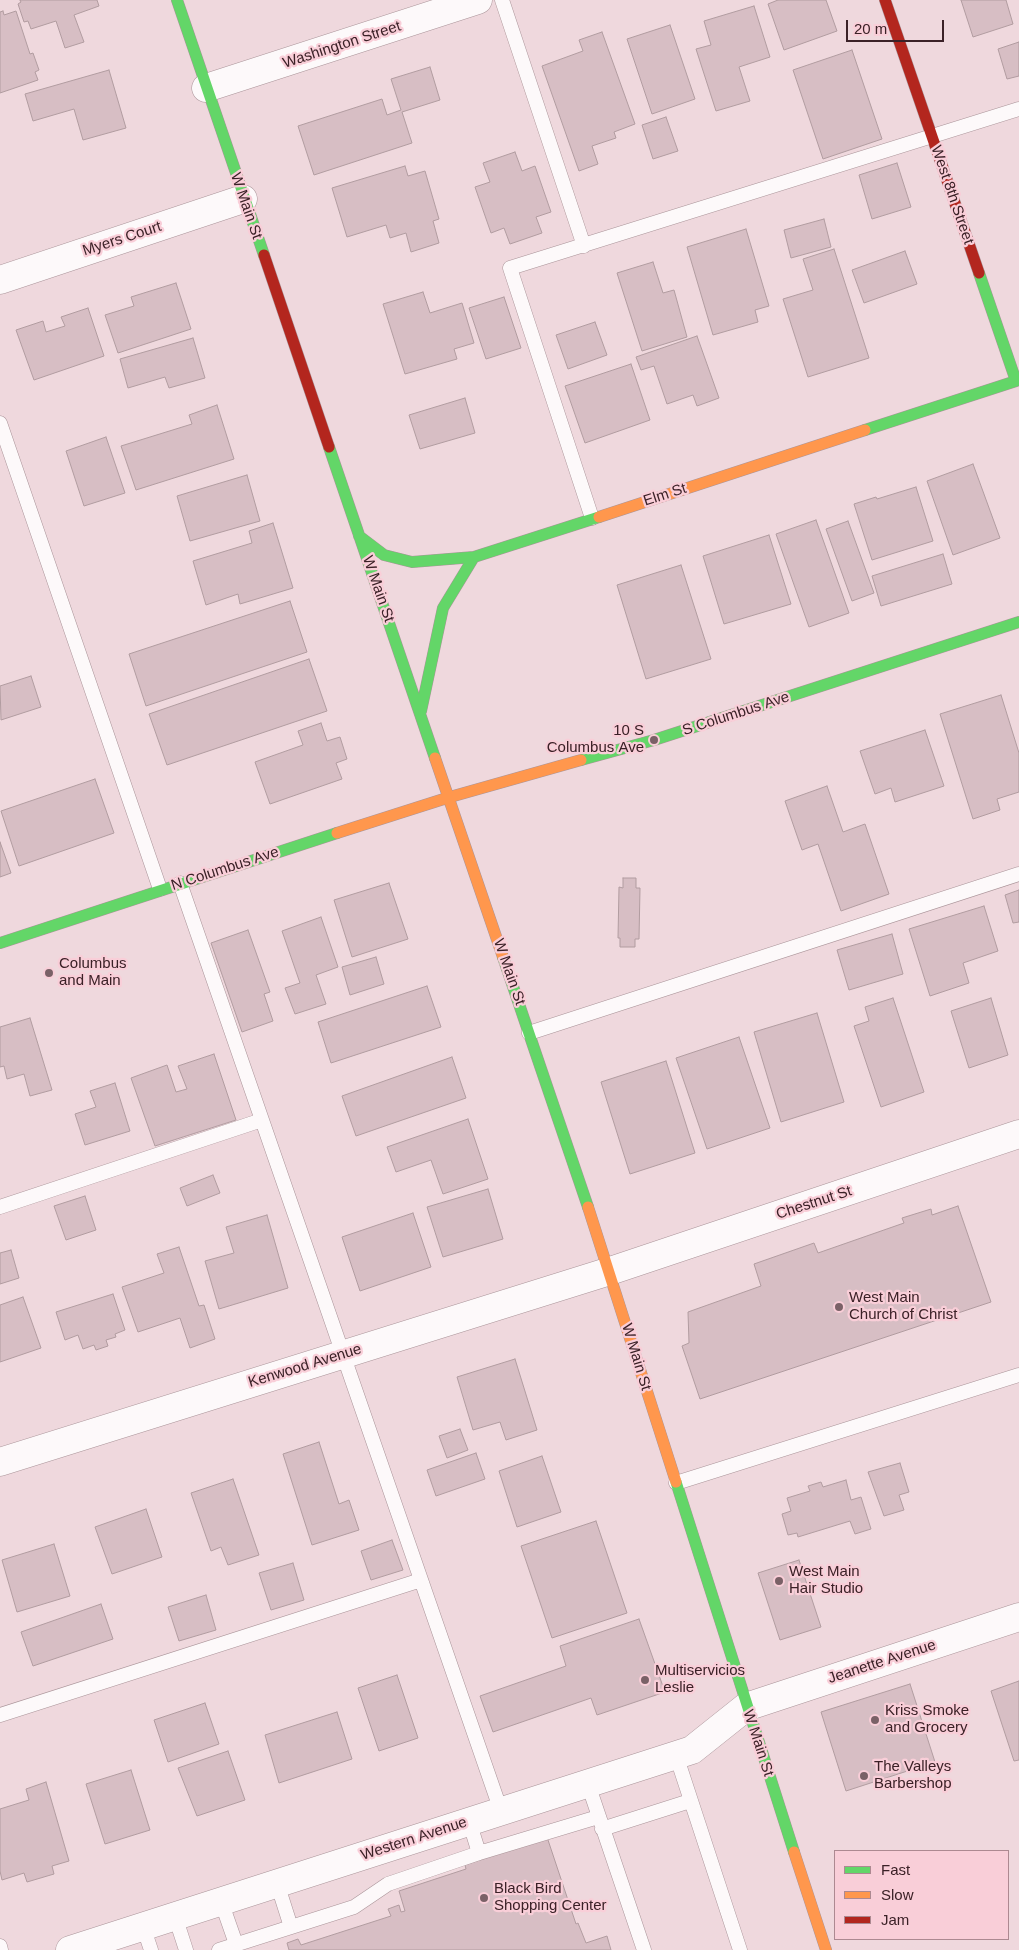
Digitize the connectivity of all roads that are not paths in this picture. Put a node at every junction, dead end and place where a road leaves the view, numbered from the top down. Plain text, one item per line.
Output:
1 (176, 0) edge
2 (478, 0) edge
3 (502, 0) edge
4 (885, 0) edge
5 (433, 8) edge
6 (206, 88) junction
7 (1019, 109) edge
8 (932, 138) junction
9 (243, 199) junction
10 (584, 246) junction
11 (0, 280) edge
12 (1018, 384) edge
13 (0, 423) edge
14 (592, 518) junction
15 (359, 536) junction
16 (474, 556) junction
17 (1019, 622) edge
18 (421, 713) junction
19 (450, 797) junction
20 (1019, 874) edge
21 (180, 882) junction
22 (160, 889) junction
23 (0, 943) edge
24 (529, 1033) junction
25 (262, 1120) junction
26 (1019, 1134) edge
27 (0, 1207) edge
28 (610, 1271) junction
29 (344, 1354) junction
30 (1019, 1375) edge
31 (0, 1462) edge
32 (676, 1483) junction
33 (421, 1580) junction
34 (1019, 1616) edge
35 (746, 1707) junction
36 (0, 1715) edge
37 (676, 1755) junction
38 (588, 1784) junction
39 (690, 1801) junction
40 (501, 1811) junction
41 (469, 1821) junction
42 (600, 1823) junction
43 (479, 1853) junction
44 (277, 1883) junction
45 (221, 1902) junction
46 (175, 1916) junction
47 (291, 1927) junction
48 (147, 1938) edge
49 (236, 1944) junction
50 (70, 1950) edge
51 (186, 1950) edge
52 (219, 1950) edge
53 (644, 1950) edge
54 (740, 1950) edge
55 (826, 1950) edge

1 - 6 main road, W Main St
2 - 5 street, Washington Street
3 - 10 lane
4 - 8 main road, West 8th Street
5 - 6 street, Washington Street
6 - 9 main road, W Main St
7 - 8 lane
8 - 10 lane
8 - 12 main road, West 8th Street
9 - 11 street, Myers Court
9 - 15 main road, W Main St
10 - 14 lane
12 - 14 main road, Elm St
13 - 22 lane
14 - 16 main road, Elm St
15 - 16 main road, Elm St
15 - 18 main road, W Main St
16 - 18 main road
17 - 19 main road, S Columbus Ave
18 - 19 main road, W Main St
19 - 21 main road, N Columbus Ave
19 - 24 main road, W Main St
20 - 24 lane
21 - 22 main road, N Columbus Ave
21 - 25 lane
22 - 23 main road, N Columbus Ave
24 - 28 main road, W Main St
25 - 27 lane
25 - 29 lane
26 - 28 street, Chestnut St
28 - 29 street, Kenwood Avenue
28 - 32 main road, W Main St
29 - 31 street, Kenwood Avenue
29 - 33 lane
30 - 32 lane
32 - 35 main road, W Main St
33 - 36 lane
33 - 40 lane
34 - 35 street, Jeanette Avenue
35 - 37 street, Western Avenue
35 - 55 main road, W Main St
37 - 38 street, Western Avenue
37 - 39 lane
38 - 40 street, Western Avenue
38 - 42 lane
39 - 42 lane
39 - 54 lane
40 - 41 street, Western Avenue
41 - 43 lane
41 - 44 street, Western Avenue
42 - 43 lane
42 - 53 lane
43 - 47 lane
44 - 45 street, Western Avenue
44 - 47 lane
45 - 46 street, Western Avenue
45 - 49 lane
46 - 48 street, Western Avenue
46 - 51 lane
47 - 49 lane
48 - 50 street, Western Avenue
49 - 52 lane

